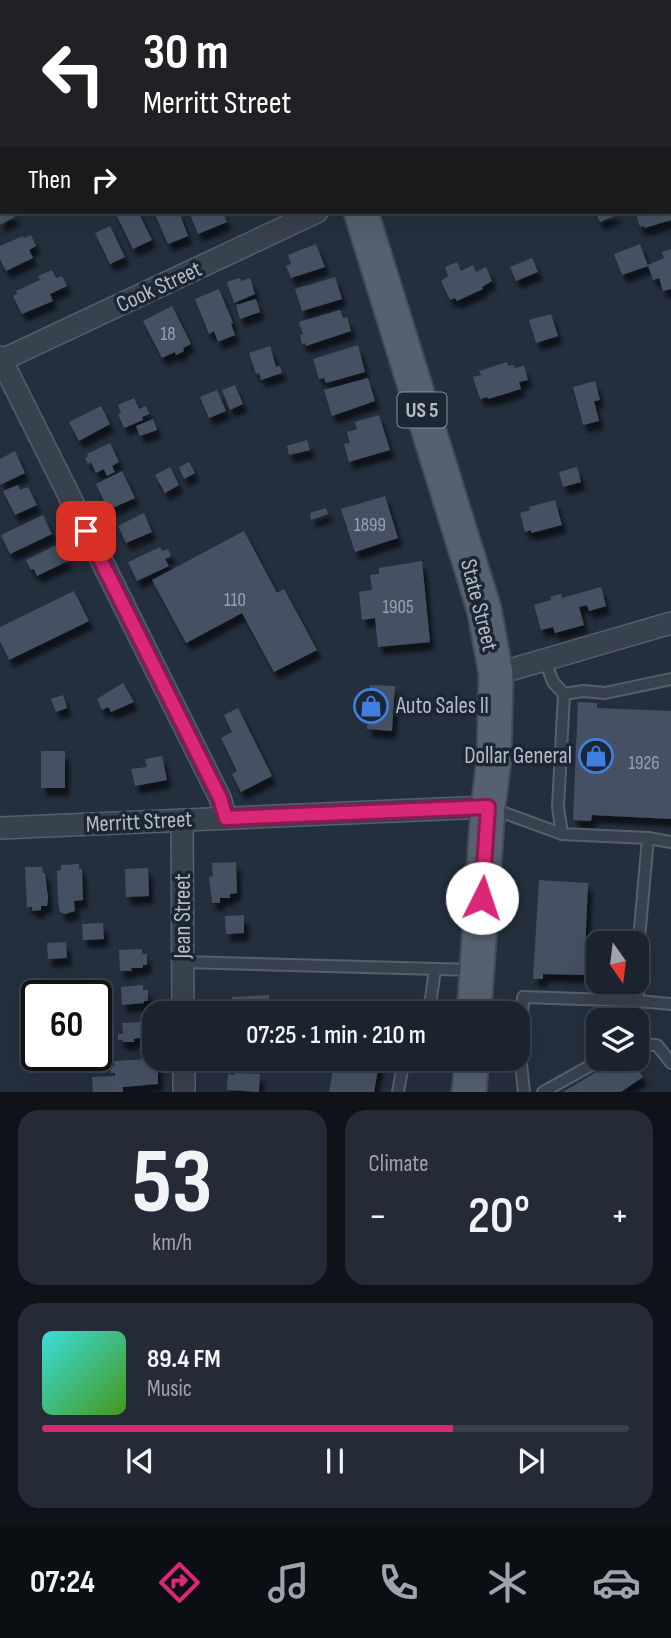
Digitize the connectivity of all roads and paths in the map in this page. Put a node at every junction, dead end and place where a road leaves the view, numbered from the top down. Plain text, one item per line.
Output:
1 (313, 214) edge
2 (362, 214) edge
3 (1, 360) edge
4 (671, 622) edge
5 (545, 661) junction
6 (496, 674) junction
7 (671, 679) edge
8 (564, 694) junction
9 (488, 807) junction
10 (226, 818) junction
11 (182, 820) junction
12 (0, 828) edge
13 (562, 834) junction
14 (648, 838) junction
15 (671, 842) edge
16 (183, 962) junction
17 (435, 969) junction
18 (478, 970) junction
19 (183, 1001) edge
20 (431, 1001) edge
21 (475, 1001) edge
22 (523, 1001) edge
23 (638, 1001) junction
24 (671, 1004) edge
25 (649, 1045) edge
26 (671, 1063) edge
27 (586, 1068) edge
28 (184, 1071) edge
29 (402, 1071) edge
30 (471, 1071) edge
31 (522, 1071) edge
32 (184, 1090) dead end
33 (398, 1092) edge
34 (469, 1092) edge
35 (524, 1092) edge
36 (543, 1092) edge

1 - 3 street, Cook Street
2 - 6 main road, State Street / US 5
3 - 10 street
4 - 5 street
5 - 6 street
5 - 8 lane
6 - 9 main road, State Street / US 5
7 - 8 lane
8 - 13 lane
9 - 10 street, Merritt Street
9 - 13 lane
9 - 18 main road, State Street / US 5
10 - 11 street, Merritt Street
11 - 12 street, Merritt Street
11 - 16 street, Jean Street
13 - 14 lane
14 - 15 lane
14 - 23 lane
16 - 17 lane
16 - 19 street, Jean Street
17 - 18 lane
17 - 20 lane
18 - 21 main road, State Street / US 5
22 - 23 lane
23 - 24 lane
25 - 26 lane
27 - 36 lane
28 - 32 street
29 - 33 lane
30 - 34 main road
31 - 35 lane

